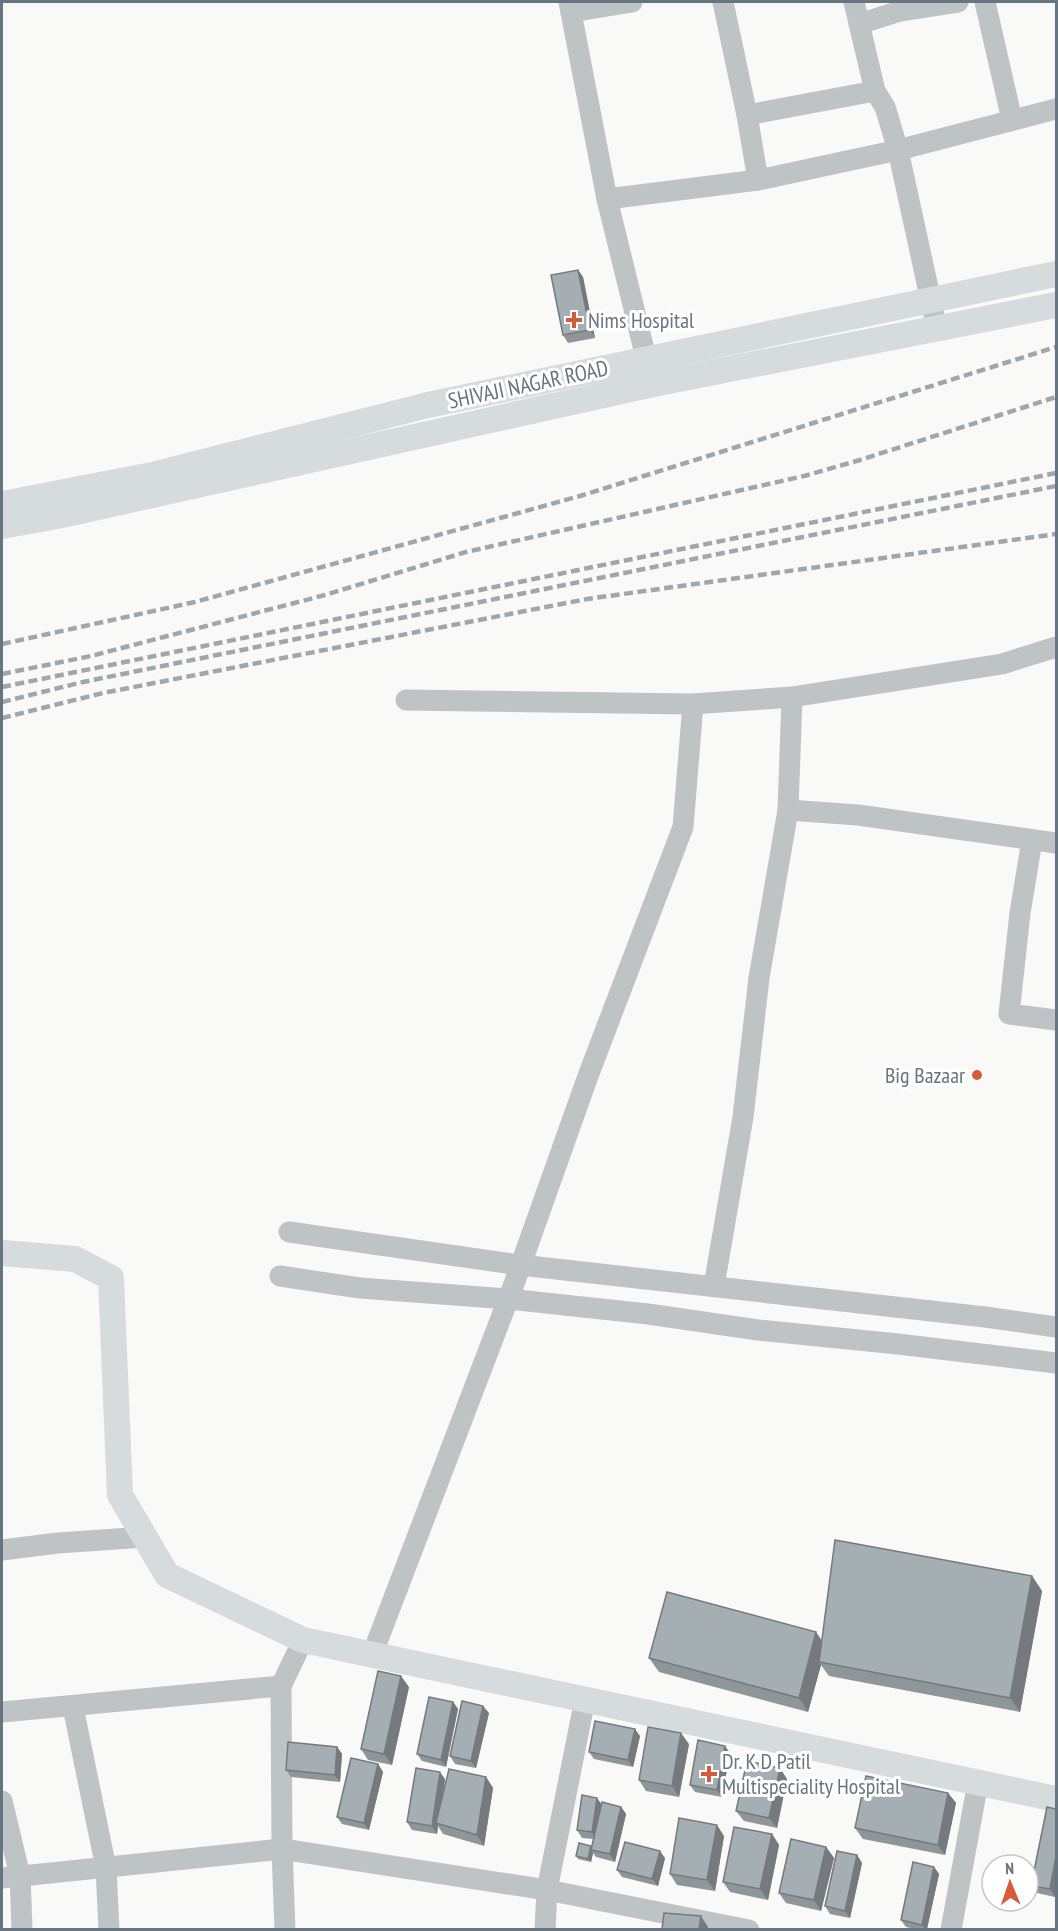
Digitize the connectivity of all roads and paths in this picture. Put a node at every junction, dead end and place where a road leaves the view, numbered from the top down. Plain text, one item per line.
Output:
1 (632, 2) edge
2 (723, 2) edge
3 (854, 2) edge
4 (958, 2) edge
5 (985, 2) edge
6 (570, 7) edge
7 (860, 24) junction
8 (875, 91) junction
9 (1056, 109) edge
10 (747, 115) junction
11 (1012, 120) junction
12 (898, 150) junction
13 (758, 180) junction
14 (607, 199) junction
15 (1056, 274) edge
16 (931, 300) junction
17 (1056, 305) edge
18 (937, 328) junction
19 (646, 359) junction
20 (653, 384) junction
21 (2, 504) edge
22 (2, 526) edge
23 (1056, 647) edge
24 (792, 698) junction
25 (406, 700) dead end
26 (693, 704) junction
27 (788, 810) junction
28 (1032, 840) junction
29 (1056, 843) edge
30 (1056, 1020) edge
31 (289, 1232) dead end
32 (2, 1252) edge
33 (520, 1265) junction
34 (280, 1276) dead end
35 (714, 1286) junction
36 (508, 1299) junction
37 (1056, 1327) edge
38 (1056, 1363) edge
39 (145, 1537) junction
40 (2, 1550) edge
41 (303, 1640) junction
42 (372, 1655) junction
43 (281, 1686) junction
44 (585, 1700) junction
45 (73, 1707) junction
46 (2, 1712) edge
47 (978, 1782) junction
48 (1056, 1798) edge
49 (2, 1801) edge
50 (282, 1849) junction
51 (106, 1868) junction
52 (11, 1877) edge
53 (547, 1890) junction
54 (22, 1929) edge
55 (109, 1929) edge
56 (285, 1929) edge
57 (545, 1929) edge
58 (749, 1929) edge
59 (951, 1929) edge

1 - 6 street
2 - 10 street
3 - 7 street
4 - 7 street
5 - 11 street
6 - 14 street
7 - 8 street
8 - 10 street
8 - 12 street
9 - 11 street
10 - 13 street
11 - 12 street
12 - 13 street
12 - 16 street
13 - 14 street
14 - 19 street
15 - 16 main road, SHIVAJI NAGAR ROAD
16 - 18 street
16 - 19 main road, SHIVAJI NAGAR ROAD
17 - 18 main road, SHIVAJI NAGAR ROAD
18 - 20 main road, SHIVAJI NAGAR ROAD
19 - 20 street
19 - 21 main road, SHIVAJI NAGAR ROAD
20 - 22 main road, SHIVAJI NAGAR ROAD
23 - 24 street
24 - 26 street
24 - 27 street
25 - 26 street
26 - 33 street
27 - 28 street
27 - 35 street
28 - 29 street
28 - 30 street
31 - 33 street
32 - 39 main road
33 - 35 street
33 - 36 street
34 - 36 street
35 - 37 street
36 - 38 street
36 - 42 street
39 - 40 street
39 - 41 main road
41 - 42 main road
41 - 43 street
42 - 44 main road
43 - 45 street
43 - 50 street
44 - 47 main road
44 - 53 street
45 - 46 street
45 - 51 street
47 - 48 main road
47 - 59 street
49 - 52 street
50 - 51 street
50 - 53 street
50 - 56 street
51 - 52 street
51 - 55 street
52 - 54 street
53 - 57 street
53 - 58 street

